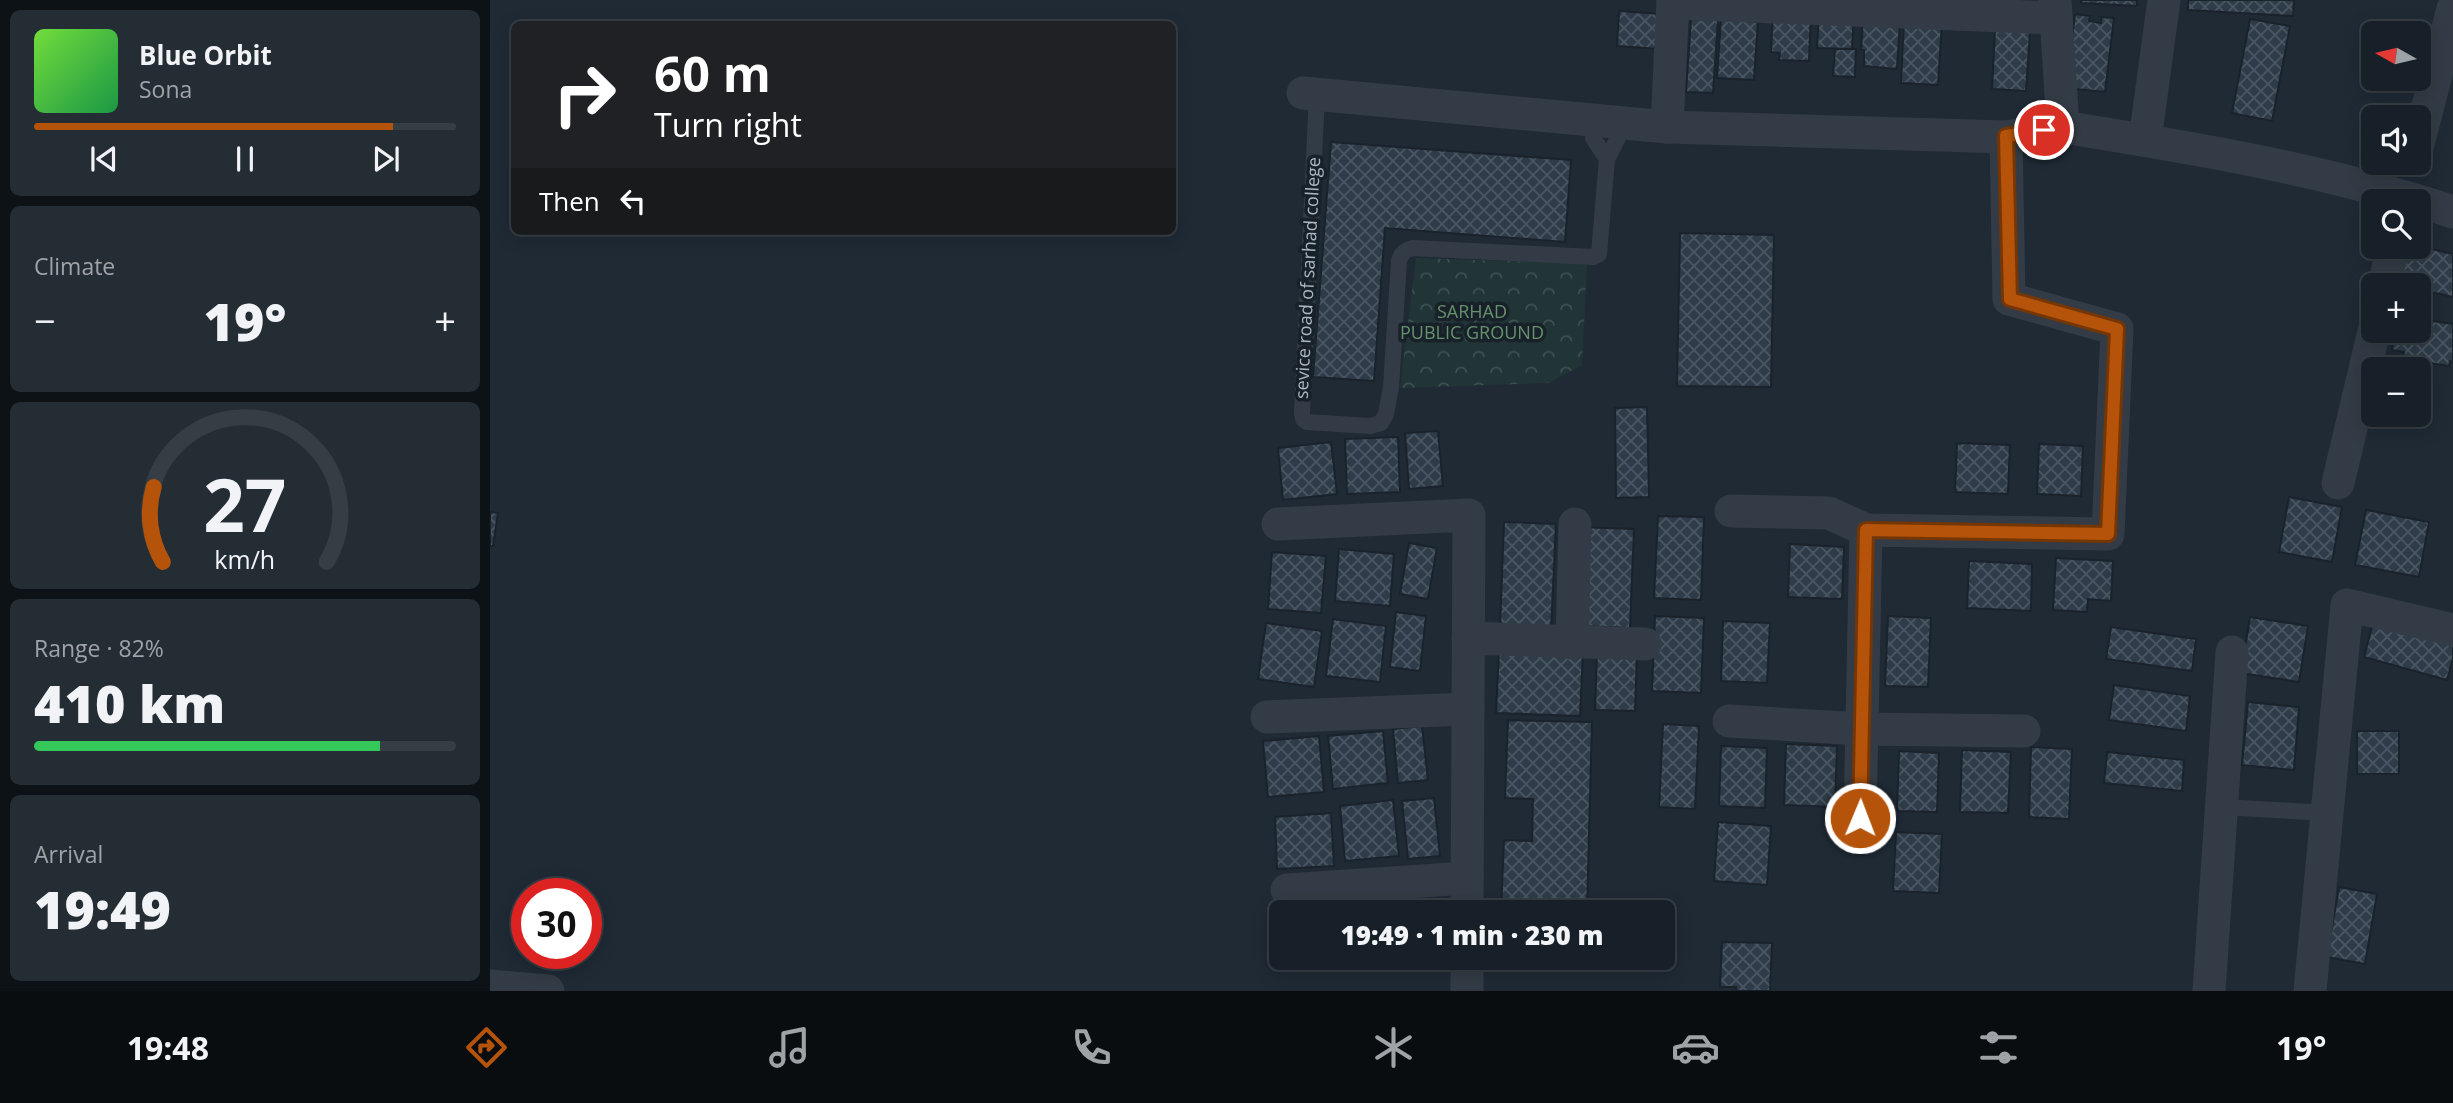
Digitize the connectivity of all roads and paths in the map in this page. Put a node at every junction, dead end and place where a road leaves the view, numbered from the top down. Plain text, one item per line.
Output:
1 (2164, 0) edge
2 (1673, 2) edge
3 (2055, 9) edge
4 (2453, 9) edge
5 (1310, 93) joint
6 (2428, 105) edge
7 (1607, 122) junction
8 (1667, 127) junction
9 (2063, 127) junction
10 (2006, 136) junction
11 (2145, 140) junction
12 (1607, 159) junction
13 (2364, 189) edge
14 (2431, 206) edge
15 (2453, 212) edge
16 (2371, 343) edge
17 (2338, 483) dead end
18 (1731, 512) dead end
19 (1278, 524) dead end
20 (1575, 524) dead end
21 (1866, 530) junction
22 (2453, 630) edge
23 (1468, 638) junction
24 (1572, 643) junction
25 (1645, 644) dead end
26 (2232, 652) dead end
27 (1468, 709) junction
28 (1267, 717) dead end
29 (1728, 721) dead end
30 (1862, 729) junction
31 (2024, 731) dead end
32 (2222, 807) junction
33 (2327, 813) junction
34 (1860, 818) dead end
35 (1467, 878) junction
36 (1287, 890) dead end
37 (1467, 900) edge
38 (1467, 970) edge
39 (490, 986) edge
40 (548, 991) edge
41 (1466, 991) edge
42 (2209, 991) edge
43 (2310, 991) edge

1 - 11 street
2 - 3 street
2 - 8 street
3 - 9 street
4 - 6 street
5 - 7 street
5 - 12 lane, sevice road of sarhad college
7 - 8 street
7 - 12 lane
7 - 12 lane
8 - 10 street
9 - 10 street
9 - 11 street
10 - 21 street
11 - 13 street
14 - 15 street
16 - 17 street
18 - 21 street
19 - 23 street
20 - 24 street
21 - 30 street
22 - 33 street
23 - 24 street
23 - 27 street
24 - 25 street
26 - 32 street
27 - 28 street
27 - 35 street
29 - 30 street
30 - 31 street
30 - 34 street
32 - 33 lane
32 - 42 street
33 - 43 street
35 - 36 street
35 - 37 street
38 - 41 street
39 - 40 street

